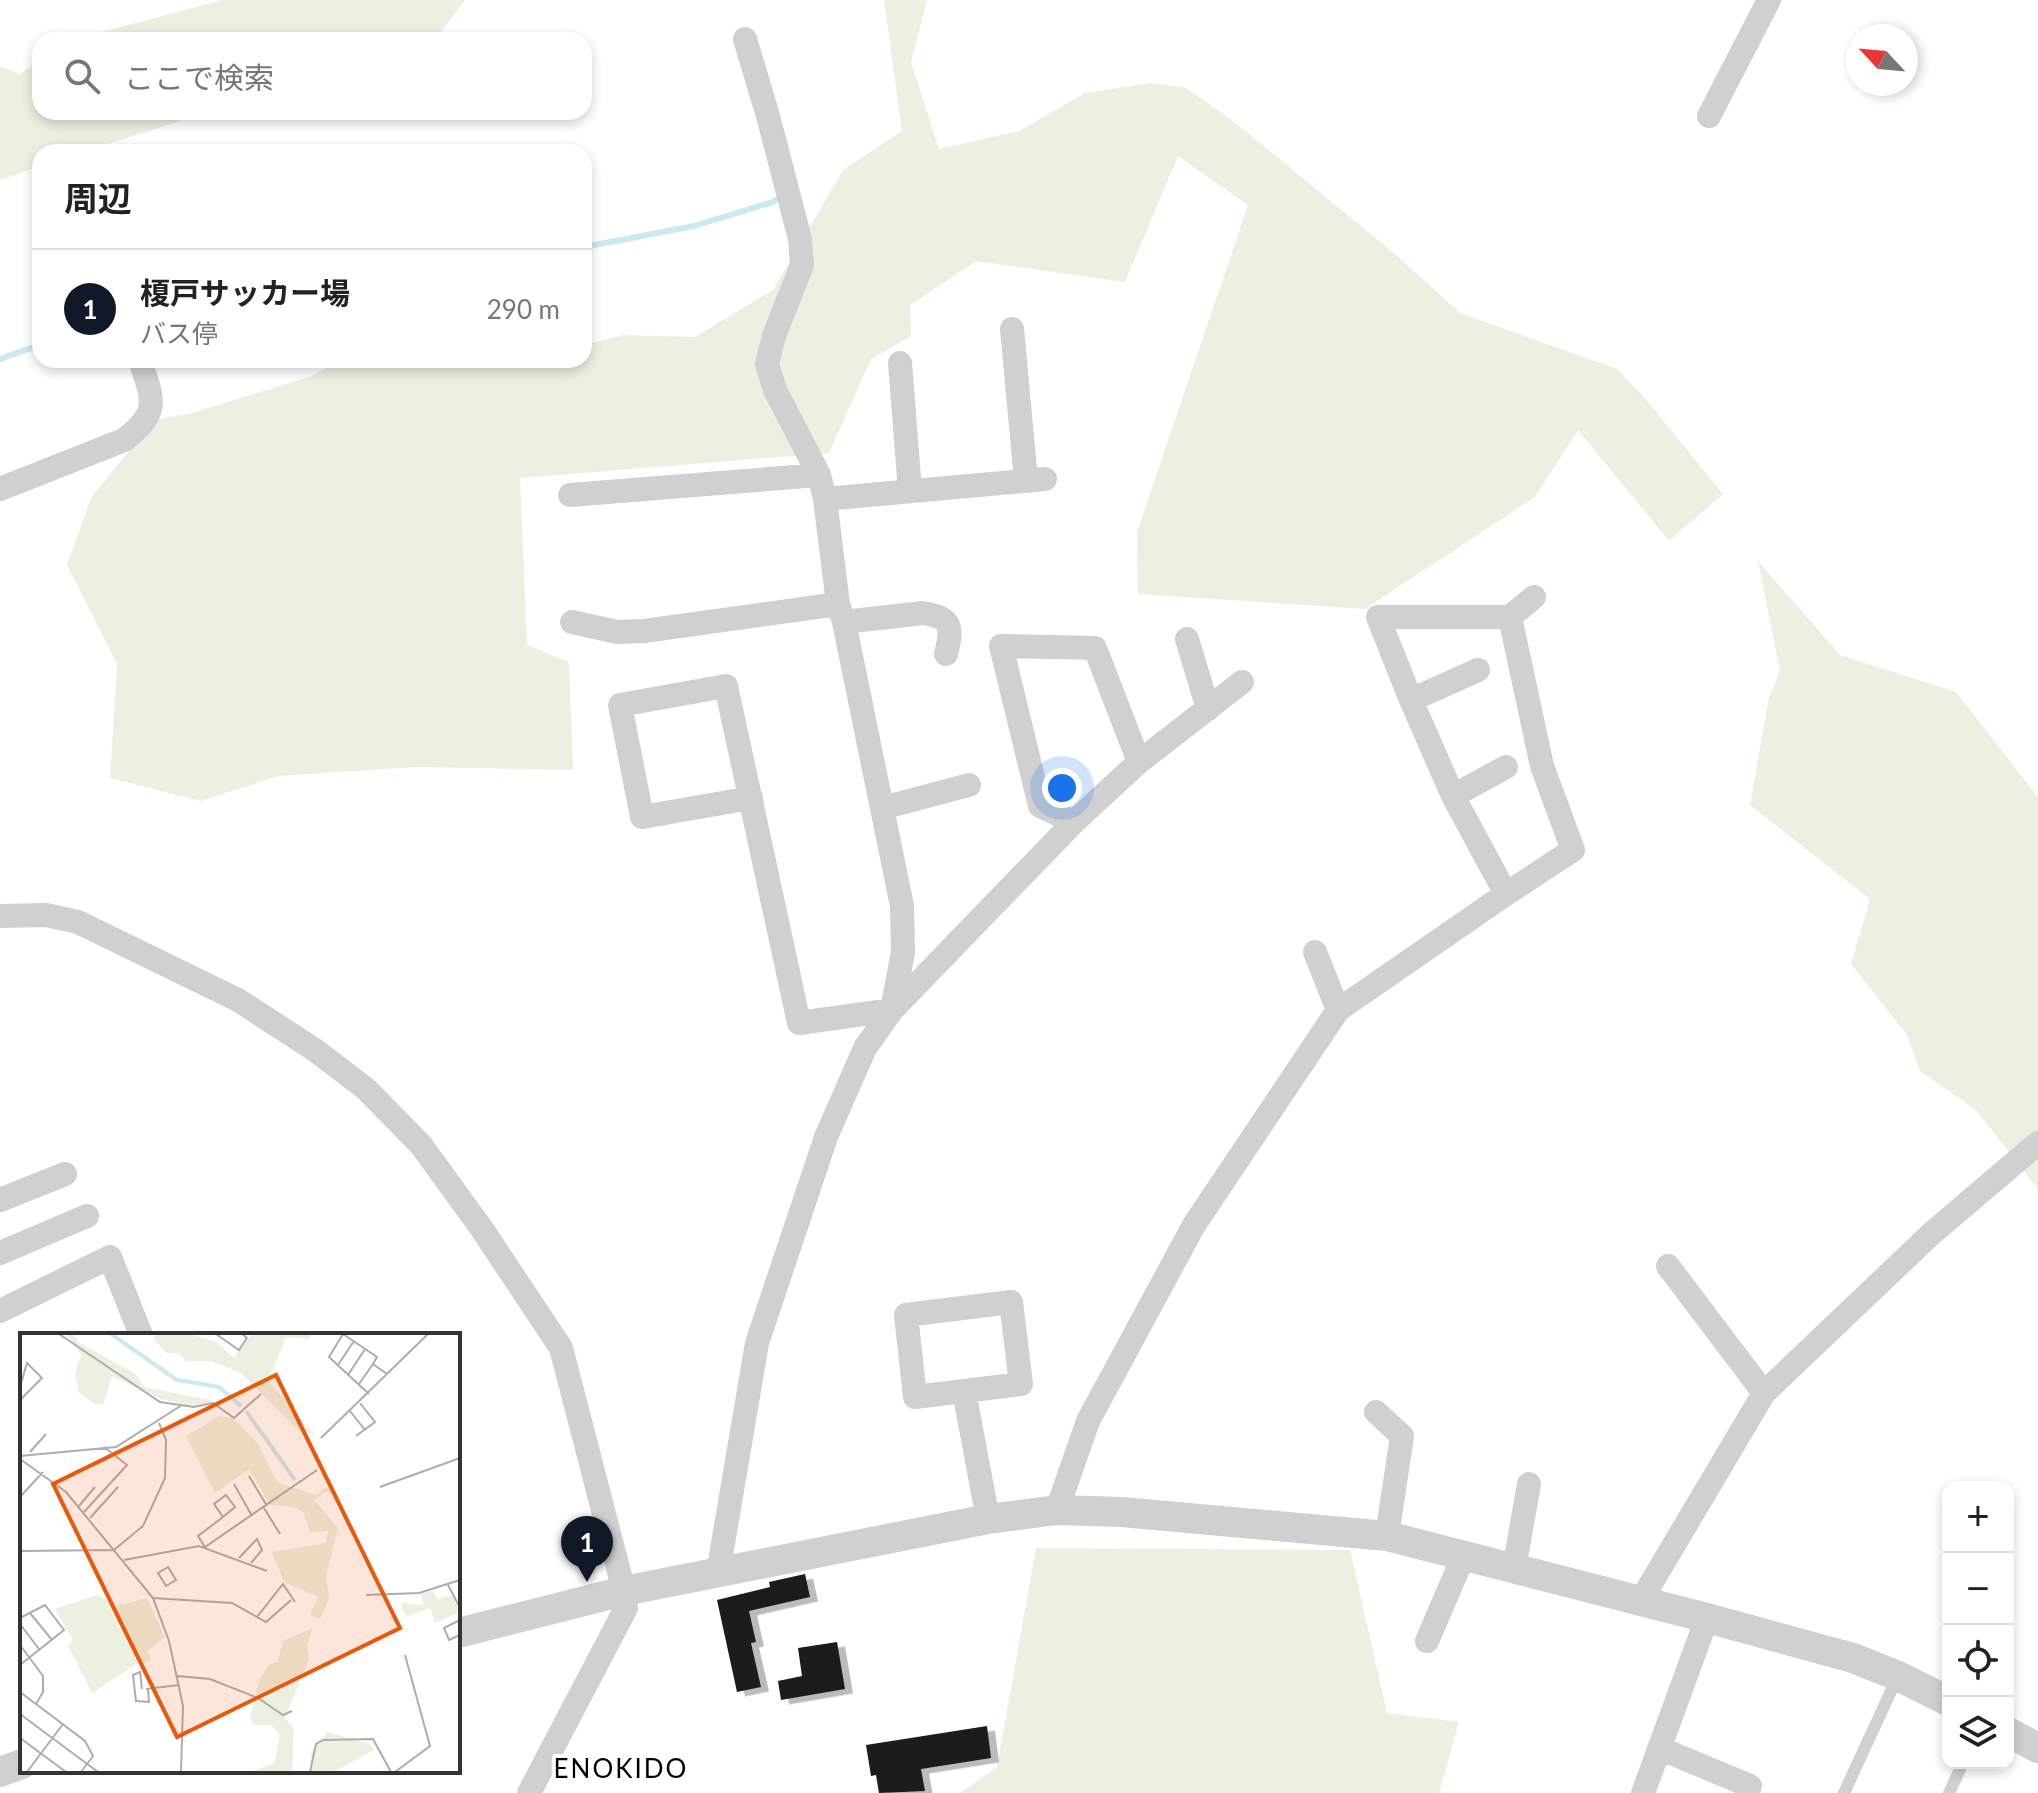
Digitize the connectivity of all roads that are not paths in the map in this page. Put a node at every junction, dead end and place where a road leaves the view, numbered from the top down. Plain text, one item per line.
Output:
1 (1769, 0) edge
2 (745, 39) dead end
3 (1709, 116) dead end
4 (1012, 329) dead end
5 (900, 363) dead end
6 (143, 368) edge
7 (822, 487) junction
8 (0, 489) edge
9 (910, 491) junction
10 (570, 495) dead end
11 (1534, 597) dead end
12 (841, 613) junction
13 (1510, 617) junction
14 (572, 622) dead end
15 (1187, 639) dead end
16 (946, 654) dead end
17 (1478, 670) dead end
18 (1242, 682) dead end
19 (1411, 700) junction
20 (1208, 709) junction
21 (1139, 762) junction
22 (1506, 767) dead end
23 (969, 785) dead end
24 (1453, 796) junction
25 (751, 798) junction
26 (882, 808) junction
27 (1074, 822) junction
28 (1506, 894) junction
29 (0, 916) edge
30 (1315, 952) dead end
31 (892, 1010) junction
32 (1338, 1010) junction
33 (2038, 1143) edge
34 (65, 1174) dead end
35 (0, 1200) edge
36 (87, 1216) dead end
37 (0, 1253) edge
38 (1668, 1266) dead end
39 (0, 1311) edge
40 (140, 1333) edge
41 (964, 1391) junction
42 (1764, 1393) junction
43 (1376, 1412) dead end
44 (1529, 1484) dead end
45 (1057, 1510) junction
46 (988, 1519) junction
47 (1387, 1536) junction
48 (1464, 1555) junction
49 (1514, 1569) junction
50 (718, 1573) junction
51 (624, 1591) junction
52 (1640, 1602) junction
53 (1707, 1618) junction
54 (460, 1632) edge
55 (1427, 1641) dead end
56 (1898, 1676) junction
57 (1942, 1698) edge
58 (2014, 1735) edge
59 (1659, 1748) junction
60 (2038, 1748) edge
61 (20, 1765) edge
62 (1960, 1769) edge
63 (0, 1772) edge
64 (1750, 1786) dead end
65 (529, 1793) edge
66 (1643, 1793) edge
67 (1844, 1793) edge
68 (1949, 1793) edge

1 - 3 street
2 - 7 street
4 - 9 street
5 - 9 street
6 - 8 street
7 - 9 street
7 - 10 street
7 - 12 street
11 - 13 street
12 - 14 street
12 - 16 street
12 - 26 street
13 - 19 street
13 - 28 street
15 - 20 street
17 - 19 street
18 - 20 street
19 - 24 street
20 - 21 street
21 - 27 street
21 - 27 street
22 - 24 street
23 - 26 street
24 - 28 street
25 - 25 street
25 - 31 street
26 - 31 street
27 - 31 street
28 - 32 street
29 - 51 street
30 - 32 street
31 - 50 street
32 - 45 street
33 - 42 street
34 - 35 street
36 - 37 street
38 - 42 street
39 - 40 street
41 - 41 street
41 - 46 street
42 - 52 street
43 - 47 street
44 - 49 street
45 - 46 street
45 - 47 street
46 - 50 street
47 - 48 street
48 - 49 street
48 - 55 street
49 - 52 street
50 - 51 street
51 - 54 street
51 - 65 street
52 - 53 street
53 - 56 street
53 - 59 street
56 - 57 street
56 - 67 lane
58 - 60 street
59 - 64 street
59 - 66 street
61 - 63 street
62 - 68 lane

